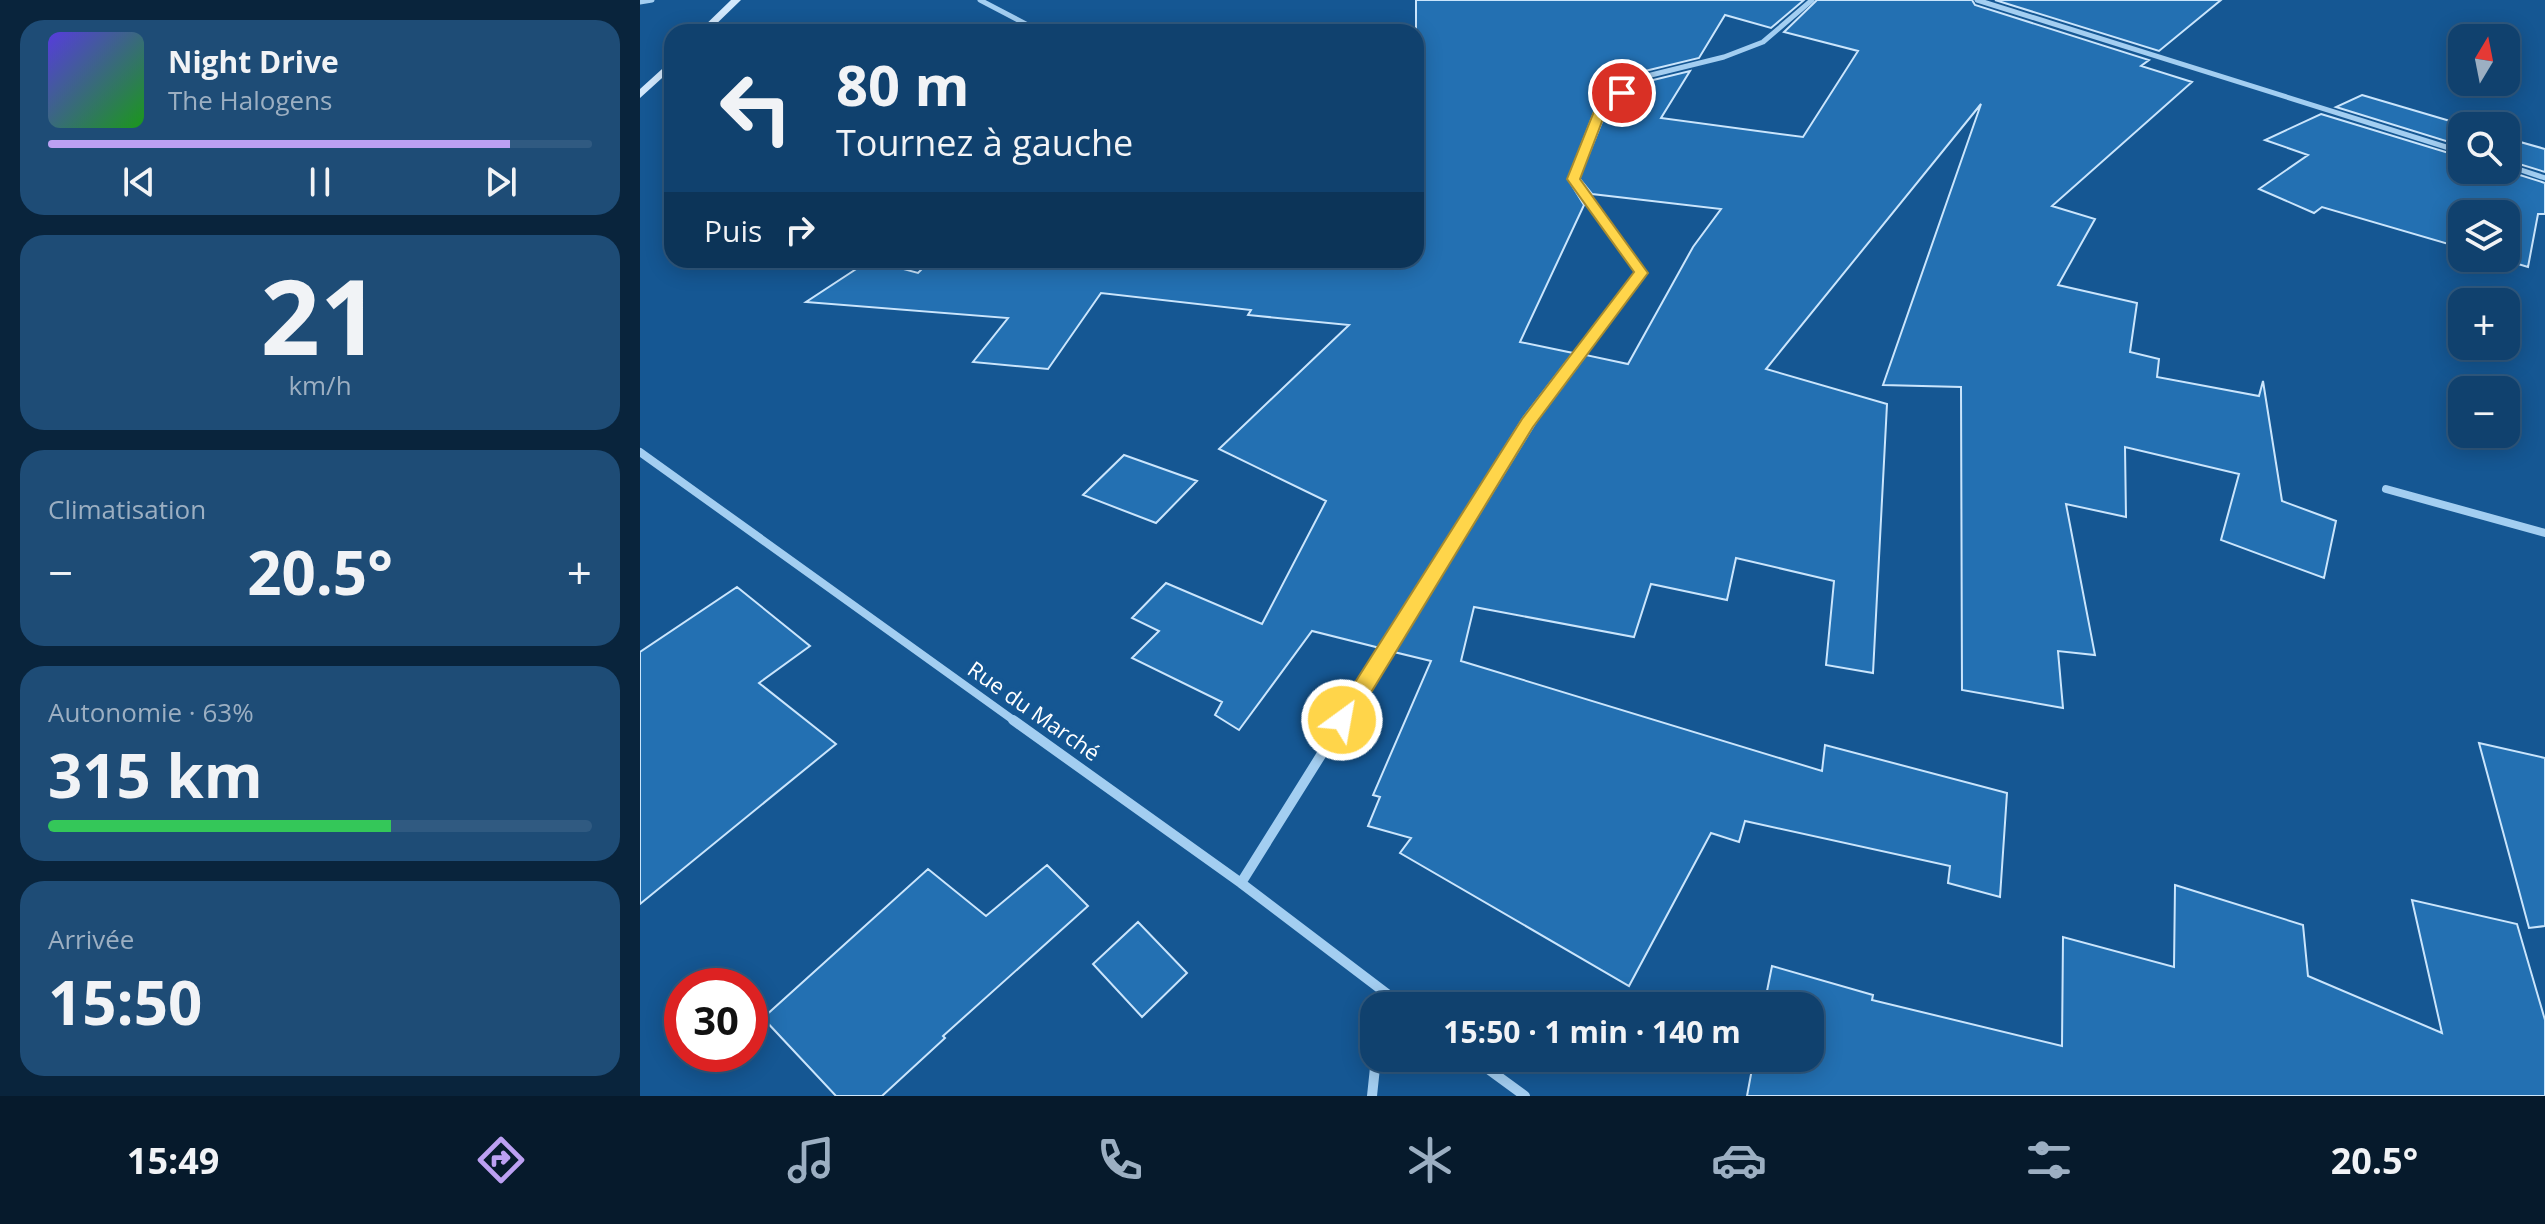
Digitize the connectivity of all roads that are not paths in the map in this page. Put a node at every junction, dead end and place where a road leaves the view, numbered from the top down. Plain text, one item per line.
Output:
1 (652, 0) edge
2 (736, 0) edge
3 (980, 0) edge
4 (1812, 0) edge
5 (1977, 0) edge
6 (640, 2) edge
7 (711, 24) edge
8 (1026, 24) edge
9 (664, 71) edge
10 (640, 95) edge
11 (2448, 148) edge
12 (2520, 170) edge
13 (2545, 178) edge
14 (640, 452) edge
15 (2386, 489) dead end
16 (2545, 533) edge
17 (1241, 883) junction
18 (1384, 992) edge
19 (1375, 1072) edge
20 (1492, 1072) edge
21 (1372, 1096) edge
22 (1525, 1096) edge

1 - 6 street
2 - 7 street
3 - 8 street
4 - 17 street
5 - 11 street
9 - 10 street
12 - 13 street
14 - 17 street, Rue du Marché
15 - 16 street
17 - 18 street, Rue du Marché
19 - 21 street
20 - 22 street

